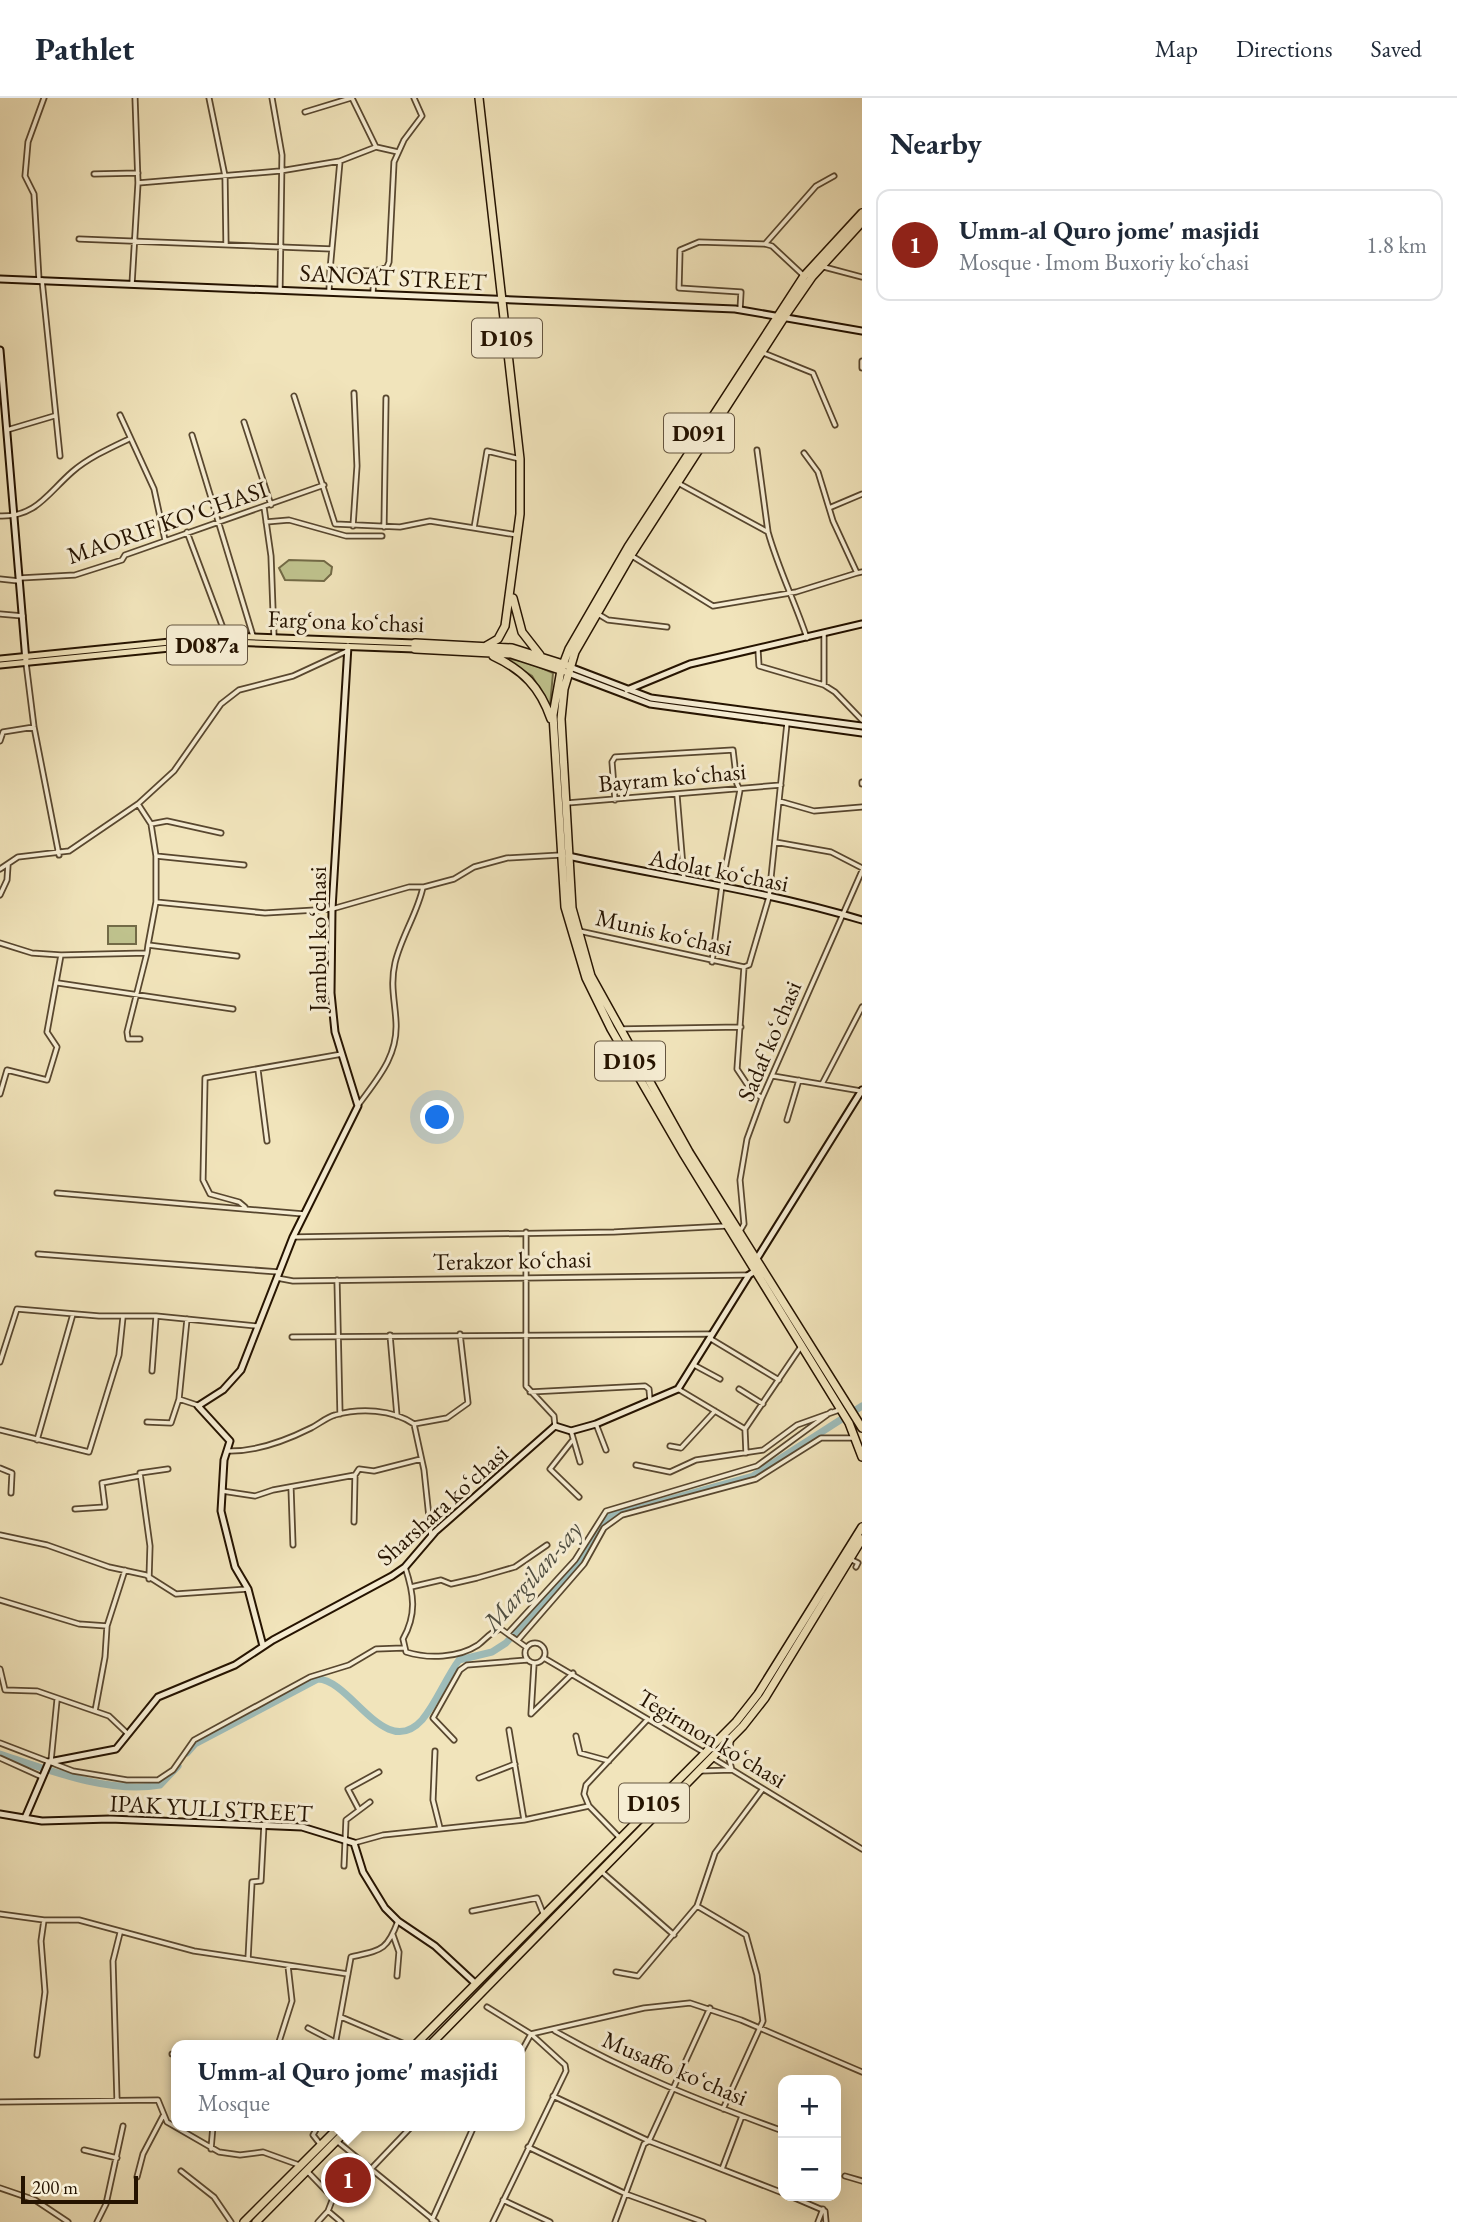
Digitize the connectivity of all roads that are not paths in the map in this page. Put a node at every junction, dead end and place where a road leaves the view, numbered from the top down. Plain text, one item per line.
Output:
1 (44, 98) edge
2 (135, 98) edge
3 (209, 98) edge
4 (272, 98) edge
5 (351, 98) edge
6 (414, 98) edge
7 (479, 98) edge
8 (305, 112) dead end
9 (376, 147) junction
10 (398, 152) junction
11 (340, 161) junction
12 (281, 171) junction
13 (138, 173) junction
14 (94, 174) dead end
15 (225, 176) junction
16 (834, 176) dead end
17 (138, 183) junction
18 (862, 213) edge
19 (862, 222) edge
20 (79, 239) dead end
21 (135, 241) junction
22 (765, 243) junction
23 (226, 245) junction
24 (281, 246) junction
25 (332, 249) junction
26 (822, 266) junction
27 (330, 270) junction
28 (374, 271) junction
29 (804, 276) junction
30 (862, 277) edge
31 (0, 279) edge
32 (41, 280) junction
33 (132, 284) junction
34 (280, 289) junction
35 (329, 292) junction
36 (373, 293) junction
37 (502, 300) junction
38 (740, 310) junction
39 (781, 315) junction
40 (862, 331) edge
41 (0, 350) edge
42 (761, 352) junction
43 (862, 361) edge
44 (862, 368) edge
45 (354, 393) dead end
46 (294, 396) dead end
47 (386, 398) dead end
48 (120, 415) dead end
49 (54, 416) junction
50 (244, 422) dead end
51 (835, 425) dead end
52 (7, 430) junction
53 (192, 435) dead end
54 (130, 439) junction
55 (757, 450) dead end
56 (804, 453) dead end
57 (60, 456) dead end
58 (520, 459) junction
59 (10, 460) junction
60 (0, 461) edge
61 (676, 482) junction
62 (324, 485) junction
63 (862, 494) edge
64 (271, 505) junction
65 (264, 507) junction
66 (829, 508) junction
67 (0, 516) edge
68 (15, 516) junction
69 (216, 522) junction
70 (266, 522) junction
71 (353, 526) junction
72 (384, 527) junction
73 (474, 528) junction
74 (187, 532) junction
75 (768, 532) junction
76 (517, 535) junction
77 (382, 536) dead end
78 (165, 540) junction
79 (631, 555) junction
80 (859, 572) edge
81 (512, 578) junction
82 (0, 579) edge
83 (20, 580) junction
84 (792, 593) junction
85 (0, 614) edge
86 (596, 614) junction
87 (23, 616) junction
88 (862, 624) edge
89 (667, 627) dead end
90 (824, 633) junction
91 (226, 636) junction
92 (253, 636) junction
93 (274, 637) junction
94 (807, 638) junction
95 (415, 646) junction
96 (348, 648) junction
97 (486, 649) junction
98 (758, 650) junction
99 (541, 655) junction
100 (0, 659) edge
101 (26, 660) junction
102 (0, 666) edge
103 (565, 668) junction
104 (824, 685) junction
105 (627, 691) junction
106 (862, 720) edge
107 (787, 723) junction
108 (553, 724) junction
109 (862, 726) edge
110 (34, 727) junction
111 (862, 733) edge
112 (0, 741) edge
113 (781, 785) junction
114 (740, 790) junction
115 (677, 795) junction
116 (615, 800) junction
117 (779, 801) junction
118 (565, 803) junction
119 (138, 804) junction
120 (862, 807) edge
121 (151, 824) junction
122 (221, 833) dead end
123 (775, 842) junction
124 (60, 855) junction
125 (564, 855) junction
126 (156, 856) junction
127 (8, 865) junction
128 (244, 865) dead end
129 (0, 869) edge
130 (862, 869) edge
131 (684, 881) junction
132 (722, 885) junction
133 (423, 887) junction
134 (0, 895) edge
135 (769, 897) junction
136 (156, 902) junction
137 (332, 909) junction
138 (843, 914) junction
139 (862, 920) edge
140 (576, 930) junction
141 (0, 943) edge
142 (148, 945) junction
143 (147, 953) junction
144 (61, 955) junction
145 (237, 956) dead end
146 (712, 962) junction
147 (744, 967) junction
148 (58, 983) junction
149 (135, 995) junction
150 (862, 1007) edge
151 (233, 1009) dead end
152 (741, 1027) junction
153 (620, 1029) junction
154 (140, 1040) dead end
155 (342, 1054) junction
156 (258, 1070) junction
157 (772, 1076) junction
158 (799, 1080) junction
159 (822, 1084) junction
160 (862, 1091) edge
161 (0, 1094) edge
162 (762, 1098) junction
163 (656, 1100) junction
164 (358, 1106) junction
165 (787, 1120) dead end
166 (267, 1141) dead end
167 (57, 1193) dead end
168 (245, 1207) junction
169 (304, 1213) junction
170 (728, 1226) junction
171 (739, 1231) junction
172 (526, 1232) junction
173 (293, 1237) junction
174 (37, 1254) dead end
175 (756, 1259) junction
176 (752, 1273) junction
177 (278, 1275) junction
178 (526, 1277) junction
179 (337, 1280) junction
180 (73, 1313) junction
181 (156, 1316) junction
182 (122, 1317) junction
183 (187, 1319) junction
184 (257, 1326) junction
185 (460, 1334) junction
186 (526, 1334) junction
187 (390, 1335) junction
188 (292, 1337) dead end
189 (337, 1337) junction
190 (712, 1337) junction
191 (802, 1345) junction
192 (0, 1363) edge
193 (694, 1365) junction
194 (152, 1371) dead end
195 (720, 1379) dead end
196 (779, 1380) junction
197 (678, 1389) junction
198 (739, 1389) dead end
199 (530, 1392) junction
200 (178, 1399) junction
201 (650, 1402) junction
202 (763, 1404) junction
203 (198, 1406) junction
204 (844, 1408) junction
205 (715, 1411) junction
206 (831, 1412) junction
207 (340, 1414) junction
208 (397, 1416) junction
209 (147, 1422) dead end
210 (414, 1424) junction
211 (596, 1424) junction
212 (856, 1424) edge
213 (555, 1426) junction
214 (745, 1429) junction
215 (0, 1430) edge
216 (572, 1431) junction
217 (855, 1437) junction
218 (37, 1440) junction
219 (572, 1441) junction
220 (862, 1443) edge
221 (670, 1446) dead end
222 (606, 1450) dead end
223 (227, 1451) junction
224 (746, 1452) junction
225 (862, 1457) edge
226 (421, 1459) junction
227 (580, 1462) dead end
228 (636, 1465) dead end
229 (0, 1468) edge
230 (168, 1469) dead end
231 (355, 1475) junction
232 (139, 1476) junction
233 (291, 1488) junction
234 (222, 1491) junction
235 (11, 1493) dead end
236 (579, 1497) dead end
237 (75, 1509) dead end
238 (354, 1522) dead end
239 (861, 1530) edge
240 (0, 1535) edge
241 (431, 1536) junction
242 (293, 1545) dead end
243 (547, 1545) dead end
244 (862, 1557) edge
245 (850, 1559) junction
246 (405, 1567) junction
247 (125, 1570) junction
248 (149, 1579) junction
249 (411, 1587) junction
250 (248, 1589) junction
251 (0, 1600) edge
252 (107, 1626) junction
253 (509, 1632) junction
254 (518, 1640) junction
255 (263, 1646) junction
256 (527, 1647) junction
257 (403, 1648) junction
258 (544, 1658) junction
259 (527, 1660) junction
260 (534, 1664) junction
261 (0, 1670) edge
262 (573, 1673) junction
263 (57, 1700) junction
264 (95, 1711) junction
265 (647, 1720) junction
266 (509, 1730) dead end
267 (128, 1734) junction
268 (576, 1736) dead end
269 (731, 1738) junction
270 (454, 1740) dead end
271 (0, 1743) edge
272 (435, 1751) dead end
273 (704, 1753) junction
274 (0, 1758) edge
275 (713, 1758) junction
276 (608, 1760) junction
277 (50, 1762) junction
278 (515, 1763) junction
279 (732, 1770) junction
280 (379, 1772) dead end
281 (699, 1772) junction
282 (43, 1774) junction
283 (479, 1778) dead end
284 (762, 1790) junction
285 (370, 1802) dead end
286 (589, 1806) junction
287 (358, 1808) junction
288 (0, 1814) edge
289 (24, 1818) junction
290 (524, 1820) junction
291 (264, 1824) junction
292 (440, 1828) junction
293 (344, 1838) junction
294 (620, 1838) junction
295 (354, 1843) junction
296 (862, 1849) edge
297 (344, 1866) dead end
298 (601, 1871) junction
299 (697, 1906) junction
300 (472, 1911) dead end
301 (0, 1914) edge
302 (544, 1915) junction
303 (44, 1920) junction
304 (398, 1921) junction
305 (120, 1933) junction
306 (393, 1935) junction
307 (674, 1935) junction
308 (248, 1958) junction
309 (288, 1965) junction
310 (616, 1972) dead end
311 (348, 1974) junction
312 (397, 1976) dead end
313 (476, 1984) junction
314 (484, 1990) junction
315 (487, 2007) dead end
316 (710, 2008) junction
317 (341, 2017) junction
318 (308, 2028) dead end
319 (761, 2029) junction
320 (555, 2031) junction
321 (531, 2035) junction
322 (280, 2040) edge
323 (328, 2040) edge
324 (336, 2040) edge
325 (395, 2040) edge
326 (420, 2040) edge
327 (435, 2040) edge
328 (525, 2045) edge
329 (37, 2055) dead end
330 (862, 2072) edge
331 (672, 2087) junction
332 (554, 2096) junction
333 (117, 2100) junction
334 (0, 2102) edge
335 (723, 2109) junction
336 (163, 2116) junction
337 (742, 2116) junction
338 (171, 2125) edge
339 (123, 2126) dead end
340 (778, 2130) edge
341 (179, 2131) edge
342 (213, 2131) edge
343 (315, 2131) edge
344 (335, 2131) edge
345 (346, 2131) edge
346 (407, 2131) edge
347 (472, 2131) edge
348 (336, 2140) junction
349 (649, 2141) junction
350 (321, 2145) junction
351 (528, 2147) junction
352 (211, 2149) junction
353 (84, 2150) dead end
354 (117, 2158) junction
355 (303, 2168) junction
356 (370, 2169) junction
357 (722, 2169) junction
358 (181, 2171) dead end
359 (845, 2176) dead end
360 (136, 2177) dead end
361 (862, 2180) edge
362 (0, 2188) edge
363 (778, 2191) edge
364 (626, 2194) junction
365 (503, 2200) junction
366 (803, 2201) edge
367 (823, 2209) junction
368 (328, 2211) junction
369 (257, 2217) edge
370 (434, 2221) edge
371 (68, 2222) edge
372 (97, 2222) edge
373 (231, 2222) edge
374 (244, 2222) edge
375 (318, 2222) edge
376 (341, 2222) edge
377 (494, 2222) edge
378 (550, 2222) edge
379 (615, 2222) edge
380 (703, 2222) edge
381 (818, 2222) edge
382 (825, 2222) edge

1 - 32 street
2 - 13 street
3 - 15 street
4 - 12 street
5 - 8 street
5 - 9 street
6 - 10 street
7 - 37 highway, D105
9 - 10 street
9 - 11 street
10 - 28 street
11 - 12 street
11 - 25 street
12 - 15 street
12 - 24 street
13 - 14 street
13 - 17 street
15 - 17 street
15 - 23 street
16 - 22 street
17 - 21 street
18 - 29 highway, D091
19 - 26 highway, D091
20 - 21 street
21 - 23 street
21 - 33 street
22 - 29 street
22 - 38 street
23 - 24 street
24 - 25 street
24 - 34 street
25 - 27 street
26 - 30 street
26 - 39 highway, D091
27 - 28 street
27 - 35 street
28 - 36 street
29 - 39 highway, D091
31 - 32 street, SANOAT STREET
32 - 33 street, SANOAT STREET
32 - 49 street
33 - 34 street, SANOAT STREET
34 - 35 street, SANOAT STREET
35 - 36 street, SANOAT STREET
36 - 37 street, SANOAT STREET
37 - 38 street, SANOAT STREET
37 - 58 highway, D105
38 - 39 street, SANOAT STREET
39 - 40 street, SANOAT STREET
39 - 42 highway, D091
39 - 103 highway, D091
41 - 52 street
42 - 51 street
42 - 61 highway, D091
43 - 44 street
45 - 71 street
46 - 62 street
47 - 72 street
48 - 54 street
49 - 52 street
49 - 57 street
50 - 64 street
52 - 59 street
53 - 69 street
54 - 68 street
54 - 78 street
55 - 75 street
56 - 66 street
58 - 73 street
58 - 76 highway, D105
59 - 60 street
59 - 68 street
61 - 75 street
61 - 79 highway, D091
62 - 64 street, MAORIF KO'CHASI
62 - 71 street
63 - 66 street
64 - 65 street, MAORIF KO'CHASI
65 - 69 street, MAORIF KO'CHASI
65 - 70 street
66 - 80 street
67 - 68 street
68 - 83 street
69 - 74 street, MAORIF KO'CHASI
69 - 92 street
70 - 77 street
70 - 93 street
71 - 72 street
72 - 73 street
73 - 76 street
74 - 78 street, MAORIF KO'CHASI
74 - 91 street
75 - 84 street
76 - 81 highway, D105
78 - 83 street, MAORIF KO'CHASI
79 - 84 street
79 - 86 highway, D091
80 - 84 street
81 - 97 highway, D105
81 - 99 highway, D105
82 - 83 street, MAORIF KO'CHASI
83 - 87 street
84 - 94 street
85 - 87 street
86 - 89 street
86 - 103 highway, D091
87 - 101 street
88 - 90 street
90 - 94 street
90 - 104 street
91 - 92 main road, Fargʻona koʻchasi / D087a
91 - 101 main road, Fargʻona koʻchasi / D087a
92 - 93 main road, Fargʻona koʻchasi / D087a
93 - 95 main road, Fargʻona koʻchasi / D087a
94 - 98 street
95 - 96 main road, Fargʻona koʻchasi / D087a
95 - 97 highway, Fargʻona koʻchasi / D105
96 - 101 main road, Fargʻona koʻchasi / D087a
96 - 119 street
96 - 137 street, Jambul koʻchasi
97 - 99 highway, Fargʻona koʻchasi / D105
97 - 103 highway, Fargʻona koʻchasi / D105
97 - 108 highway, D105
98 - 104 street
98 - 105 street
99 - 103 highway, Fargʻona koʻchasi / D105
100 - 101 main road, Fargʻona koʻchasi / D087a
101 - 102 main road, Fargʻona koʻchasi / D087a
101 - 110 street
103 - 105 street
103 - 107 street
103 - 108 highway, D105
103 - 118 highway, D105
104 - 106 street
105 - 109 street
107 - 111 street
107 - 113 street
108 - 125 highway, D105
110 - 112 street
110 - 124 street
113 - 114 street, Bayram koʻchasi
113 - 117 street
114 - 115 street, Bayram koʻchasi
114 - 116 street
114 - 132 street
115 - 116 street, Bayram koʻchasi
115 - 131 street
116 - 118 street, Bayram koʻchasi
117 - 120 street, Bayram koʻchasi
117 - 123 street
118 - 125 highway, D105
119 - 121 street
119 - 124 street
121 - 122 street
121 - 126 street
123 - 130 street
123 - 135 street
124 - 127 street
125 - 131 street, Adolat koʻchasi
125 - 133 street
125 - 140 highway, D105
125 - 163 highway, D105
126 - 128 street
126 - 136 street
127 - 129 street
127 - 134 street
130 - 138 street, Sadaf koʻchasi
131 - 132 street, Adolat koʻchasi
132 - 135 street, Adolat koʻchasi
132 - 146 street
133 - 137 street
133 - 164 street
135 - 138 street, Adolat koʻchasi
135 - 147 street
136 - 137 street
136 - 142 street
137 - 155 street, Jambul koʻchasi
138 - 139 street, Adolat koʻchasi
138 - 157 street, Sadaf koʻchasi
140 - 146 street, Munis koʻchasi
140 - 153 highway, D105
141 - 144 street
142 - 143 street
142 - 145 street
143 - 144 street
143 - 149 street
144 - 148 street
146 - 147 street, Munis koʻchasi
147 - 152 street
148 - 149 street
148 - 161 street
149 - 151 street
149 - 154 street
150 - 159 street
152 - 153 street
152 - 162 street
153 - 163 highway, D105
155 - 156 street
155 - 164 street, Jambul koʻchasi
156 - 166 street
156 - 168 street
157 - 158 street
157 - 162 street, Sadaf koʻchasi
158 - 159 street
158 - 165 street
159 - 160 street
160 - 175 street
162 - 171 street, Sadaf koʻchasi
163 - 170 highway, D105
163 - 171 highway, D105
164 - 169 street
167 - 168 street
168 - 169 street
169 - 173 street
170 - 172 street, Terakzor koʻchasi
170 - 176 highway, D105
171 - 175 highway, D105
172 - 173 street, Terakzor koʻchasi
172 - 178 street
173 - 177 street
174 - 177 street, Terakzor koʻchasi
175 - 204 highway, D105
176 - 178 street, Terakzor koʻchasi
176 - 190 street
176 - 191 highway, D105
177 - 179 street, Terakzor koʻchasi
177 - 184 street
178 - 179 street, Terakzor koʻchasi
178 - 186 street
179 - 189 street
180 - 182 street
180 - 192 street
180 - 218 street
181 - 182 street
181 - 183 street
181 - 194 street
182 - 218 street
183 - 184 street
183 - 200 street
184 - 203 street
185 - 186 street
185 - 187 street
185 - 210 street
186 - 190 street
186 - 199 street
187 - 189 street
187 - 208 street
188 - 189 street
189 - 207 street
190 - 193 street
190 - 196 street
191 - 196 street
191 - 204 highway, D105
193 - 195 street
193 - 197 street
196 - 202 street
197 - 201 street
197 - 205 street
198 - 202 street
199 - 201 street
199 - 213 street
200 - 203 street
200 - 209 street
201 - 211 street
202 - 214 street
203 - 223 street
204 - 206 street
204 - 212 highway, D105
205 - 214 street
205 - 221 street
206 - 224 street
206 - 253 street
207 - 208 street
207 - 223 street
208 - 210 street
210 - 226 street
211 - 216 street
211 - 222 street
212 - 217 highway, D105
213 - 216 street
213 - 241 street, Sharshara koʻchasi
214 - 224 street
215 - 218 street
216 - 219 street
217 - 220 highway, D105
217 - 225 highway
217 - 254 street
219 - 227 street
219 - 236 street
223 - 234 street
224 - 228 street
226 - 231 street
226 - 241 street
229 - 235 street
230 - 232 street
231 - 233 street
231 - 238 street
232 - 237 street
232 - 248 street
233 - 234 street
233 - 242 street
234 - 250 street
239 - 245 highway, D105
239 - 273 highway, D105
240 - 247 street
241 - 246 street, Sharshara koʻchasi
243 - 249 street
244 - 245 street
245 - 269 highway, D105
246 - 249 street
246 - 255 street, Sharshara koʻchasi
247 - 248 street
247 - 252 street
248 - 250 street
249 - 257 street
250 - 255 street
251 - 252 street
252 - 264 street
253 - 254 street
253 - 257 street
254 - 256 street
255 - 267 street, Sharshara koʻchasi
256 - 258 street
256 - 259 street
257 - 277 street
258 - 260 street
258 - 262 street, Tegirmon koʻchasi
259 - 260 street
259 - 270 street
260 - 262 street
261 - 263 street
262 - 265 street, Tegirmon koʻchasi
263 - 264 street
263 - 277 street
264 - 267 street
265 - 273 street, Tegirmon koʻchasi
265 - 276 street
266 - 278 street
267 - 277 street, Sharshara koʻchasi
268 - 276 street
269 - 275 highway, D105
269 - 279 street
271 - 277 street
272 - 292 street
273 - 275 street, Tegirmon koʻchasi
273 - 294 highway, D105
274 - 282 street
275 - 279 street, Tegirmon koʻchasi
275 - 281 highway, D105
276 - 286 street
277 - 282 street
278 - 283 street
278 - 290 street
279 - 281 street
279 - 284 street, Tegirmon koʻchasi
280 - 287 street
281 - 298 highway, D105
282 - 289 street
284 - 296 street, Tegirmon koʻchasi
284 - 299 street
285 - 287 street
286 - 290 street
286 - 294 street
287 - 293 street
288 - 289 street, IPAK YULI STREET
289 - 291 street, IPAK YULI STREET
290 - 292 street
291 - 293 street, IPAK YULI STREET
291 - 308 street
292 - 295 street
293 - 295 street, IPAK YULI STREET
293 - 297 street
294 - 302 highway, D105
295 - 304 street
298 - 307 street
298 - 314 highway, D105
299 - 307 street
299 - 319 street
300 - 302 street
301 - 303 street
302 - 313 highway, D105
303 - 305 street
303 - 329 street
304 - 306 street
304 - 313 street
305 - 308 street
305 - 333 street
306 - 311 street
306 - 312 street
307 - 310 street
308 - 309 street
309 - 311 street
309 - 322 street
311 - 317 street
313 - 314 highway
313 - 326 highway, D105
314 - 327 highway, D105
315 - 321 street
316 - 319 street
316 - 320 street
316 - 331 street
317 - 324 street
317 - 325 street
318 - 323 street
319 - 330 street
319 - 335 street
320 - 321 street
320 - 331 street, Musaffo koʻchasi
321 - 328 street
321 - 332 street
331 - 335 street, Musaffo koʻchasi
331 - 349 street
332 - 349 street
332 - 351 street
333 - 334 street
333 - 336 street
335 - 337 street, Musaffo koʻchasi
336 - 338 street
336 - 360 street
337 - 340 street, Musaffo koʻchasi
337 - 357 street
339 - 354 street
341 - 352 street
342 - 352 street
343 - 350 street
344 - 350 highway
345 - 348 highway
346 - 356 street
347 - 370 street
348 - 355 highway
348 - 356 street
349 - 357 street
349 - 364 street
350 - 355 highway
351 - 364 street
351 - 365 street
352 - 355 street
353 - 354 street
354 - 372 street
355 - 368 street
355 - 369 highway
356 - 370 street
357 - 363 street
358 - 373 street
359 - 361 street
362 - 371 street
364 - 379 street
364 - 380 street
365 - 377 street
365 - 378 street
366 - 367 street
367 - 381 street
367 - 382 street
368 - 375 street
368 - 376 street
369 - 374 highway

